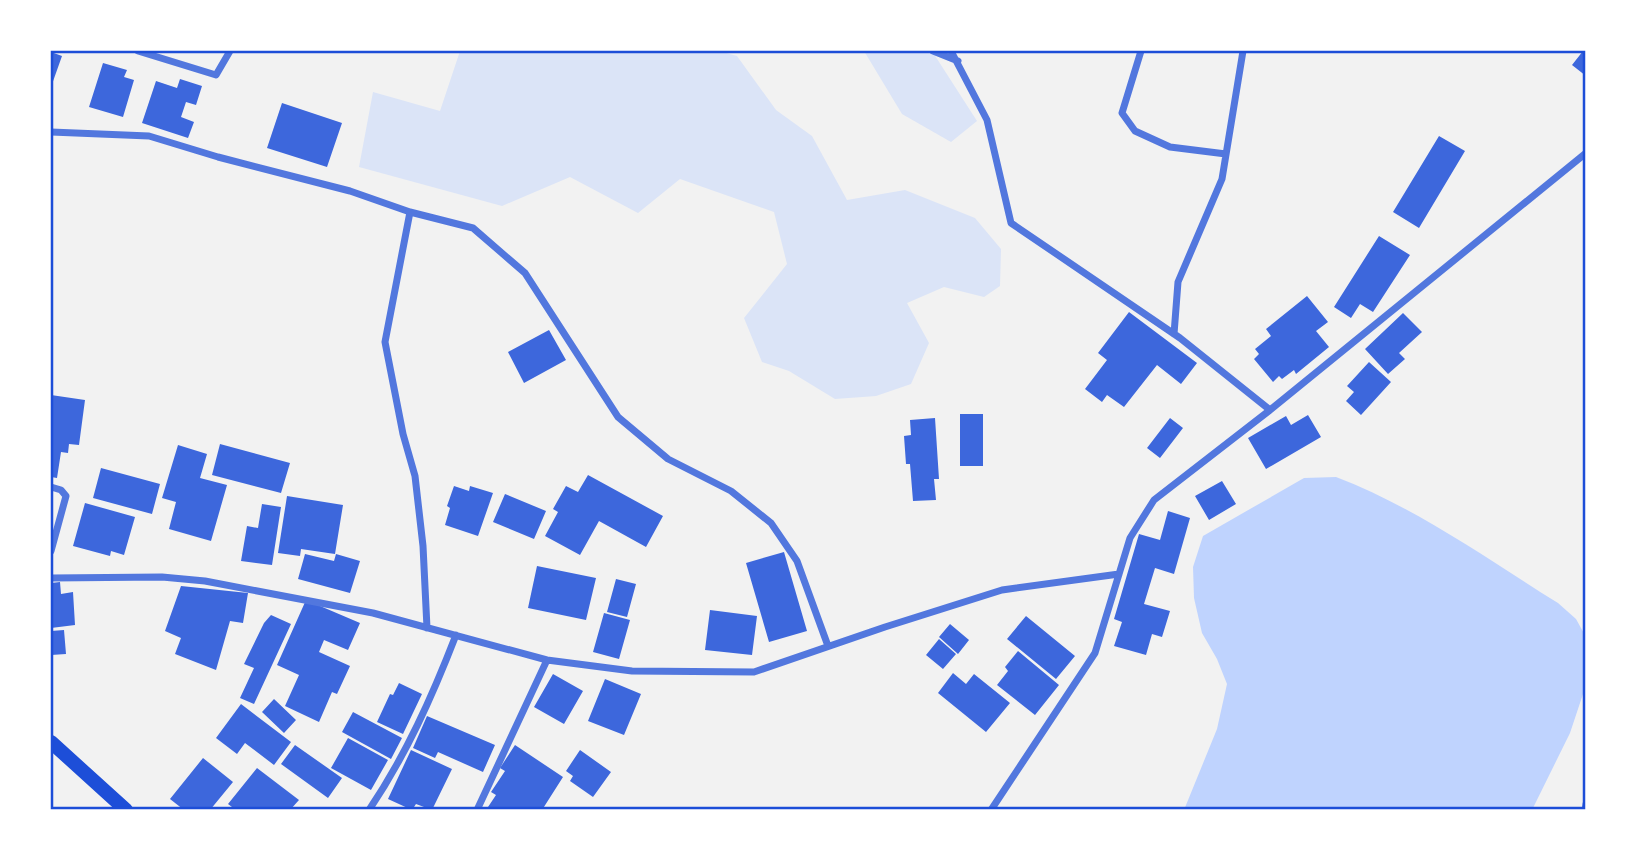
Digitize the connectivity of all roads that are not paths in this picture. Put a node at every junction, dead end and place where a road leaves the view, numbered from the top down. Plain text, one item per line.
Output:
1 (138, 51) edge
2 (230, 51) edge
3 (933, 51) edge
4 (951, 51) edge
5 (1141, 51) edge
6 (1243, 51) edge
7 (958, 61) junction
8 (51, 132) edge
9 (1586, 153) edge
10 (1226, 154) junction
11 (410, 212) junction
12 (1174, 334) junction
13 (1270, 410) junction
14 (51, 487) edge
15 (51, 551) edge
16 (1119, 575) junction
17 (51, 578) edge
18 (427, 628) junction
19 (456, 635) junction
20 (828, 646) junction
21 (547, 660) junction
22 (51, 742) edge
23 (1586, 804) edge
24 (126, 810) edge
25 (369, 810) edge
26 (477, 810) edge
27 (991, 810) edge
28 (1585, 810) edge

1 - 2 street
3 - 7 street
4 - 7 street
5 - 10 street
6 - 10 street
7 - 12 street
8 - 11 street
9 - 13 street
10 - 12 street
11 - 18 street
11 - 20 street
12 - 13 street
13 - 16 street
14 - 15 street
16 - 20 street
16 - 27 street
17 - 18 street
18 - 19 street
19 - 21 street
19 - 25 street
20 - 21 street
21 - 26 street
22 - 24 main road
23 - 28 street

